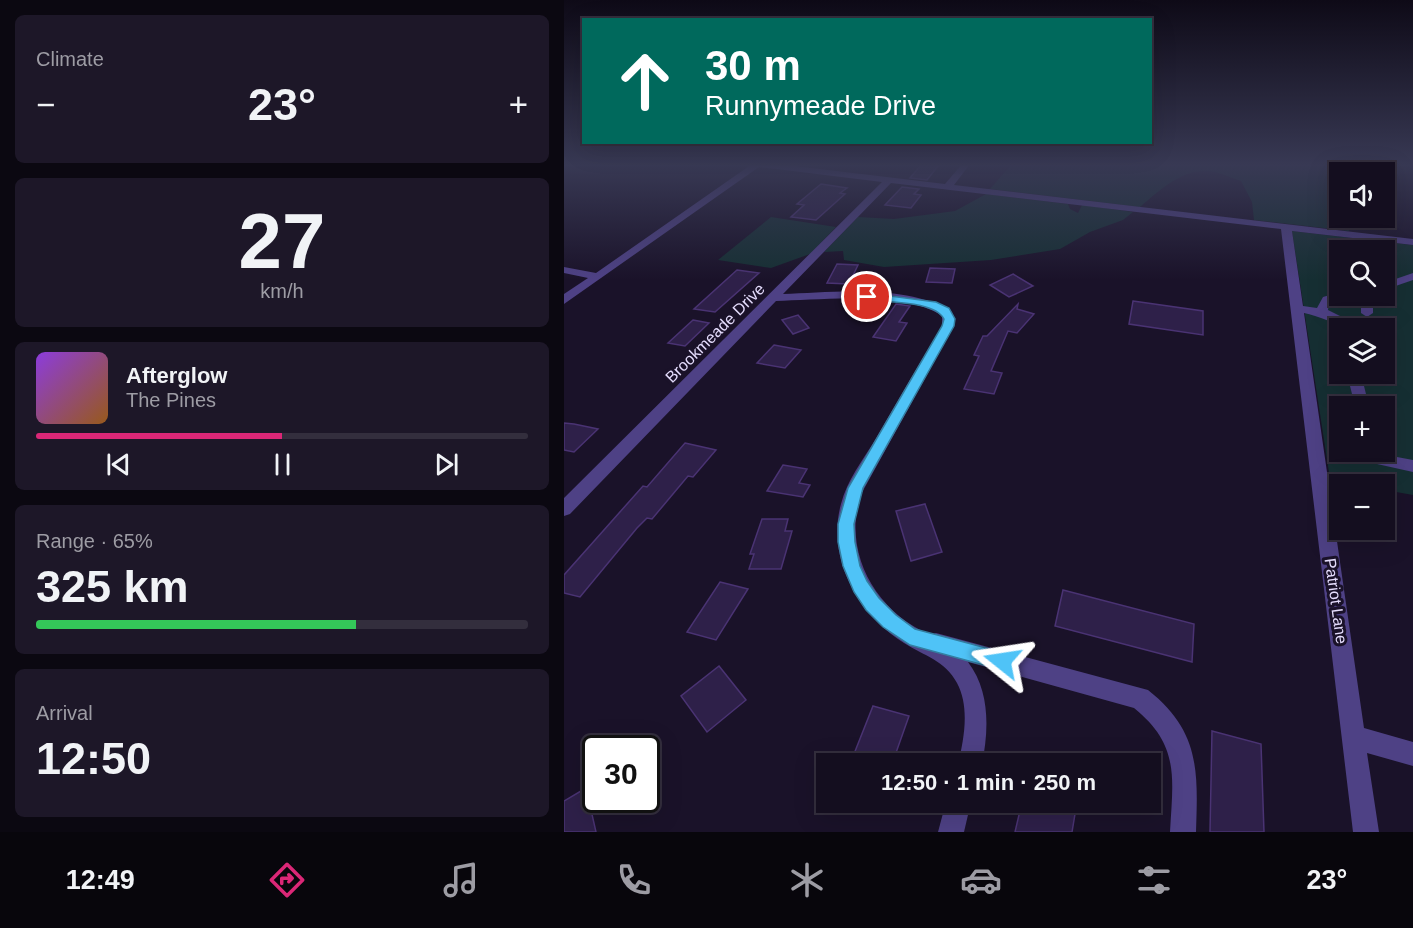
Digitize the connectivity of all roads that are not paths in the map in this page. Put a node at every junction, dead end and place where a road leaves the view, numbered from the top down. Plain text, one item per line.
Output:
1 (701, 203) edge
2 (866, 203) edge
3 (1081, 203) edge
4 (1286, 227) junction
5 (1413, 242) edge
6 (564, 270) edge
7 (596, 276) junction
8 (1413, 276) edge
9 (1395, 283) edge
10 (773, 297) junction
11 (1329, 299) edge
12 (564, 300) edge
13 (1368, 306) edge
14 (1297, 309) junction
15 (1322, 312) junction
16 (1332, 318) edge
17 (1359, 318) edge
18 (1394, 462) edge
19 (1413, 466) edge
20 (564, 509) edge
21 (910, 636) junction
22 (1354, 737) junction
23 (972, 753) edge
24 (1413, 754) edge
25 (956, 813) edge
26 (951, 832) edge
27 (1183, 832) edge
28 (1366, 832) edge

1 - 7 street
2 - 10 street, Brookmeade Drive
3 - 4 street
4 - 5 street
4 - 14 street, Patriot Lane
6 - 7 street
7 - 12 street
8 - 9 street
10 - 20 street, Brookmeade Drive
10 - 21 street
11 - 15 street
13 - 17 street
14 - 15 street
14 - 22 street, Patriot Lane
15 - 16 street
18 - 19 street
21 - 23 street
21 - 27 street
22 - 24 street
22 - 28 street, Patriot Lane
25 - 26 street

